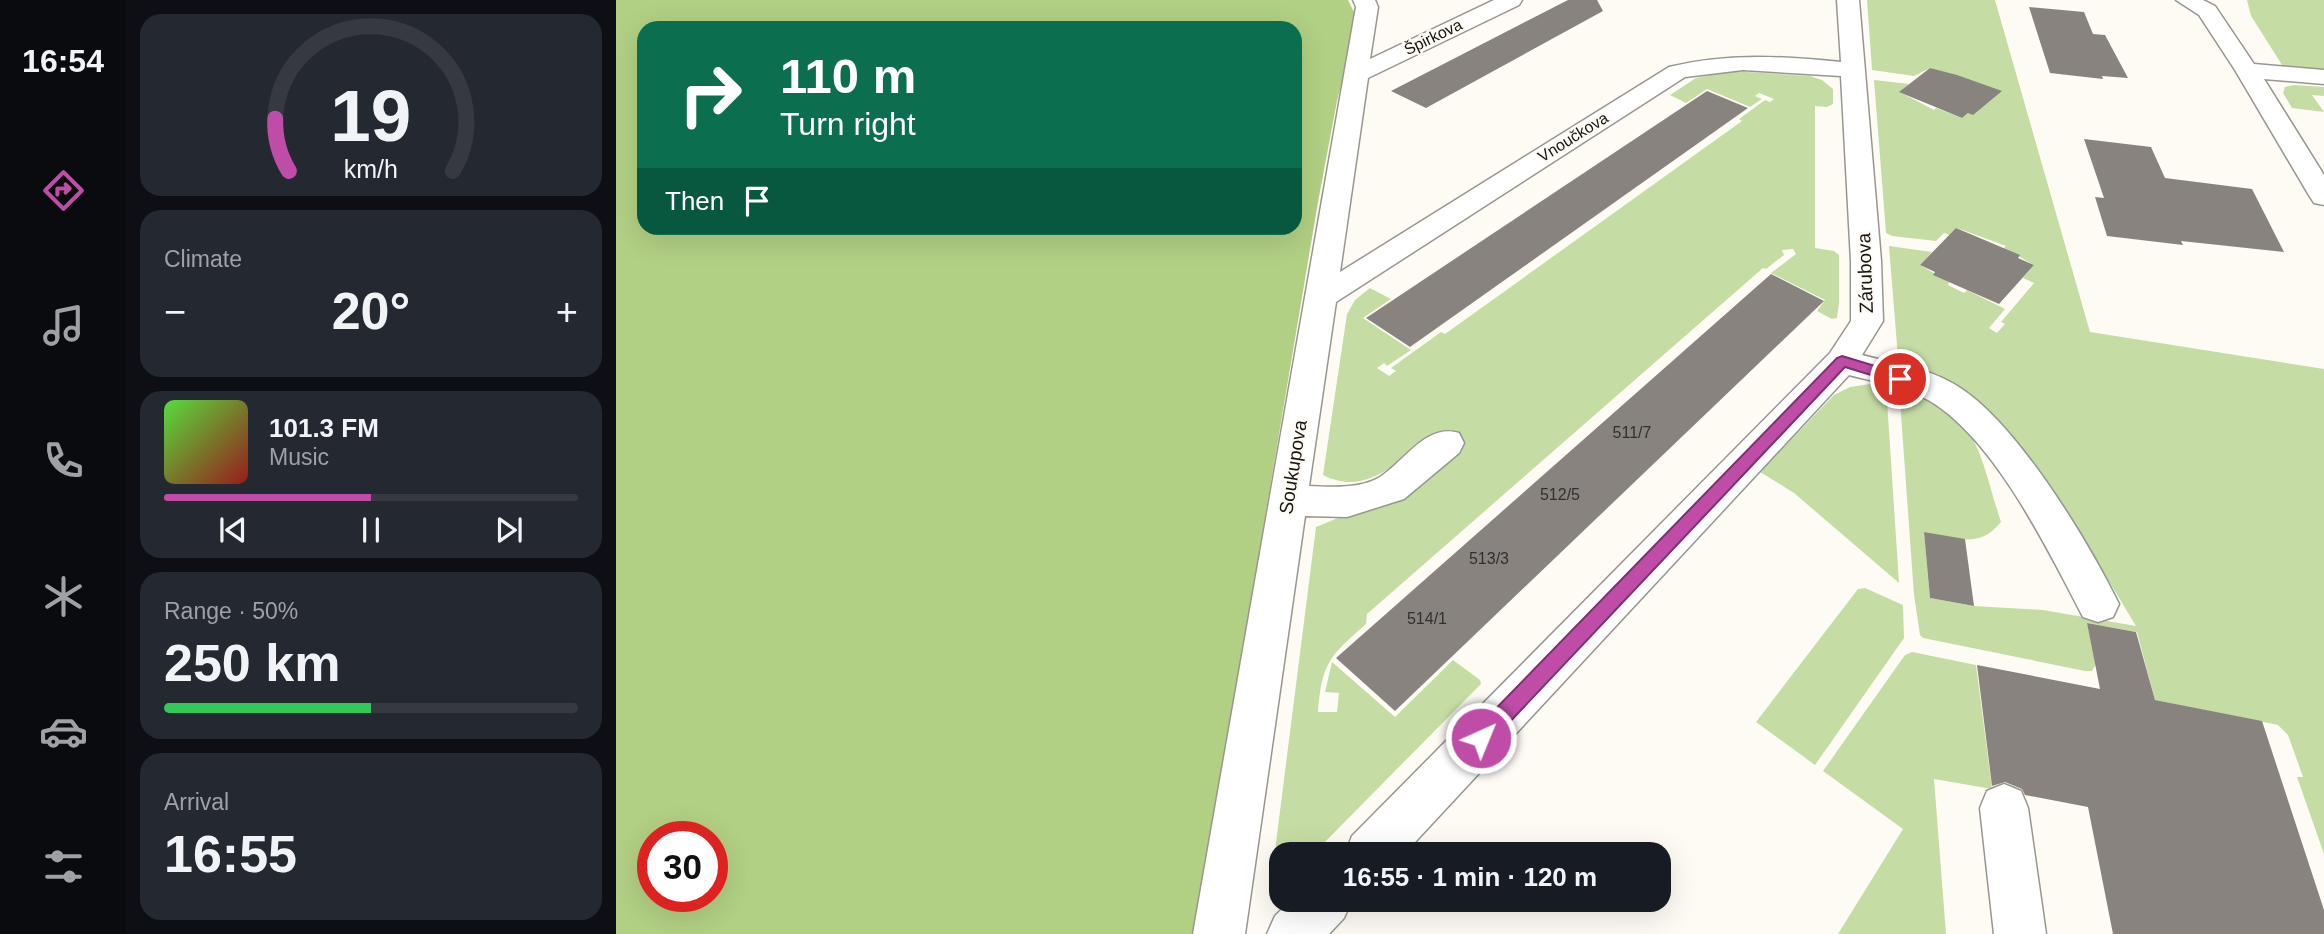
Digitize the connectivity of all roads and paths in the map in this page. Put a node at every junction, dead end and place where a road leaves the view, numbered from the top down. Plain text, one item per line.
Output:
1 (1390, 0) edge
2 (1511, 0) edge
3 (1848, 0) edge
4 (2187, 0) edge
5 (1366, 4) edge
6 (1854, 70) junction
7 (2247, 70) junction
8 (1355, 75) junction
9 (2324, 77) edge
10 (2324, 197) edge
11 (1320, 298) junction
12 (1842, 361) junction
13 (1446, 443) dead end
14 (1287, 501) junction
15 (2098, 604) dead end
16 (2004, 808) dead end
17 (1381, 842) edge
18 (1314, 912) edge
19 (1219, 934) edge
20 (1293, 934) edge
21 (2020, 934) edge

1 - 5 street
2 - 8 street, Špirkova
3 - 6 street, Zárubova
4 - 7 street
5 - 8 street, Soukupova
6 - 11 street, Vnoučkova
6 - 12 street, Zárubova
7 - 9 street
7 - 10 street
8 - 11 street, Soukupova
11 - 14 street, Soukupova
12 - 15 street
12 - 17 street, Zárubova
13 - 14 street
14 - 19 street, Soukupova
16 - 21 street
18 - 20 street

